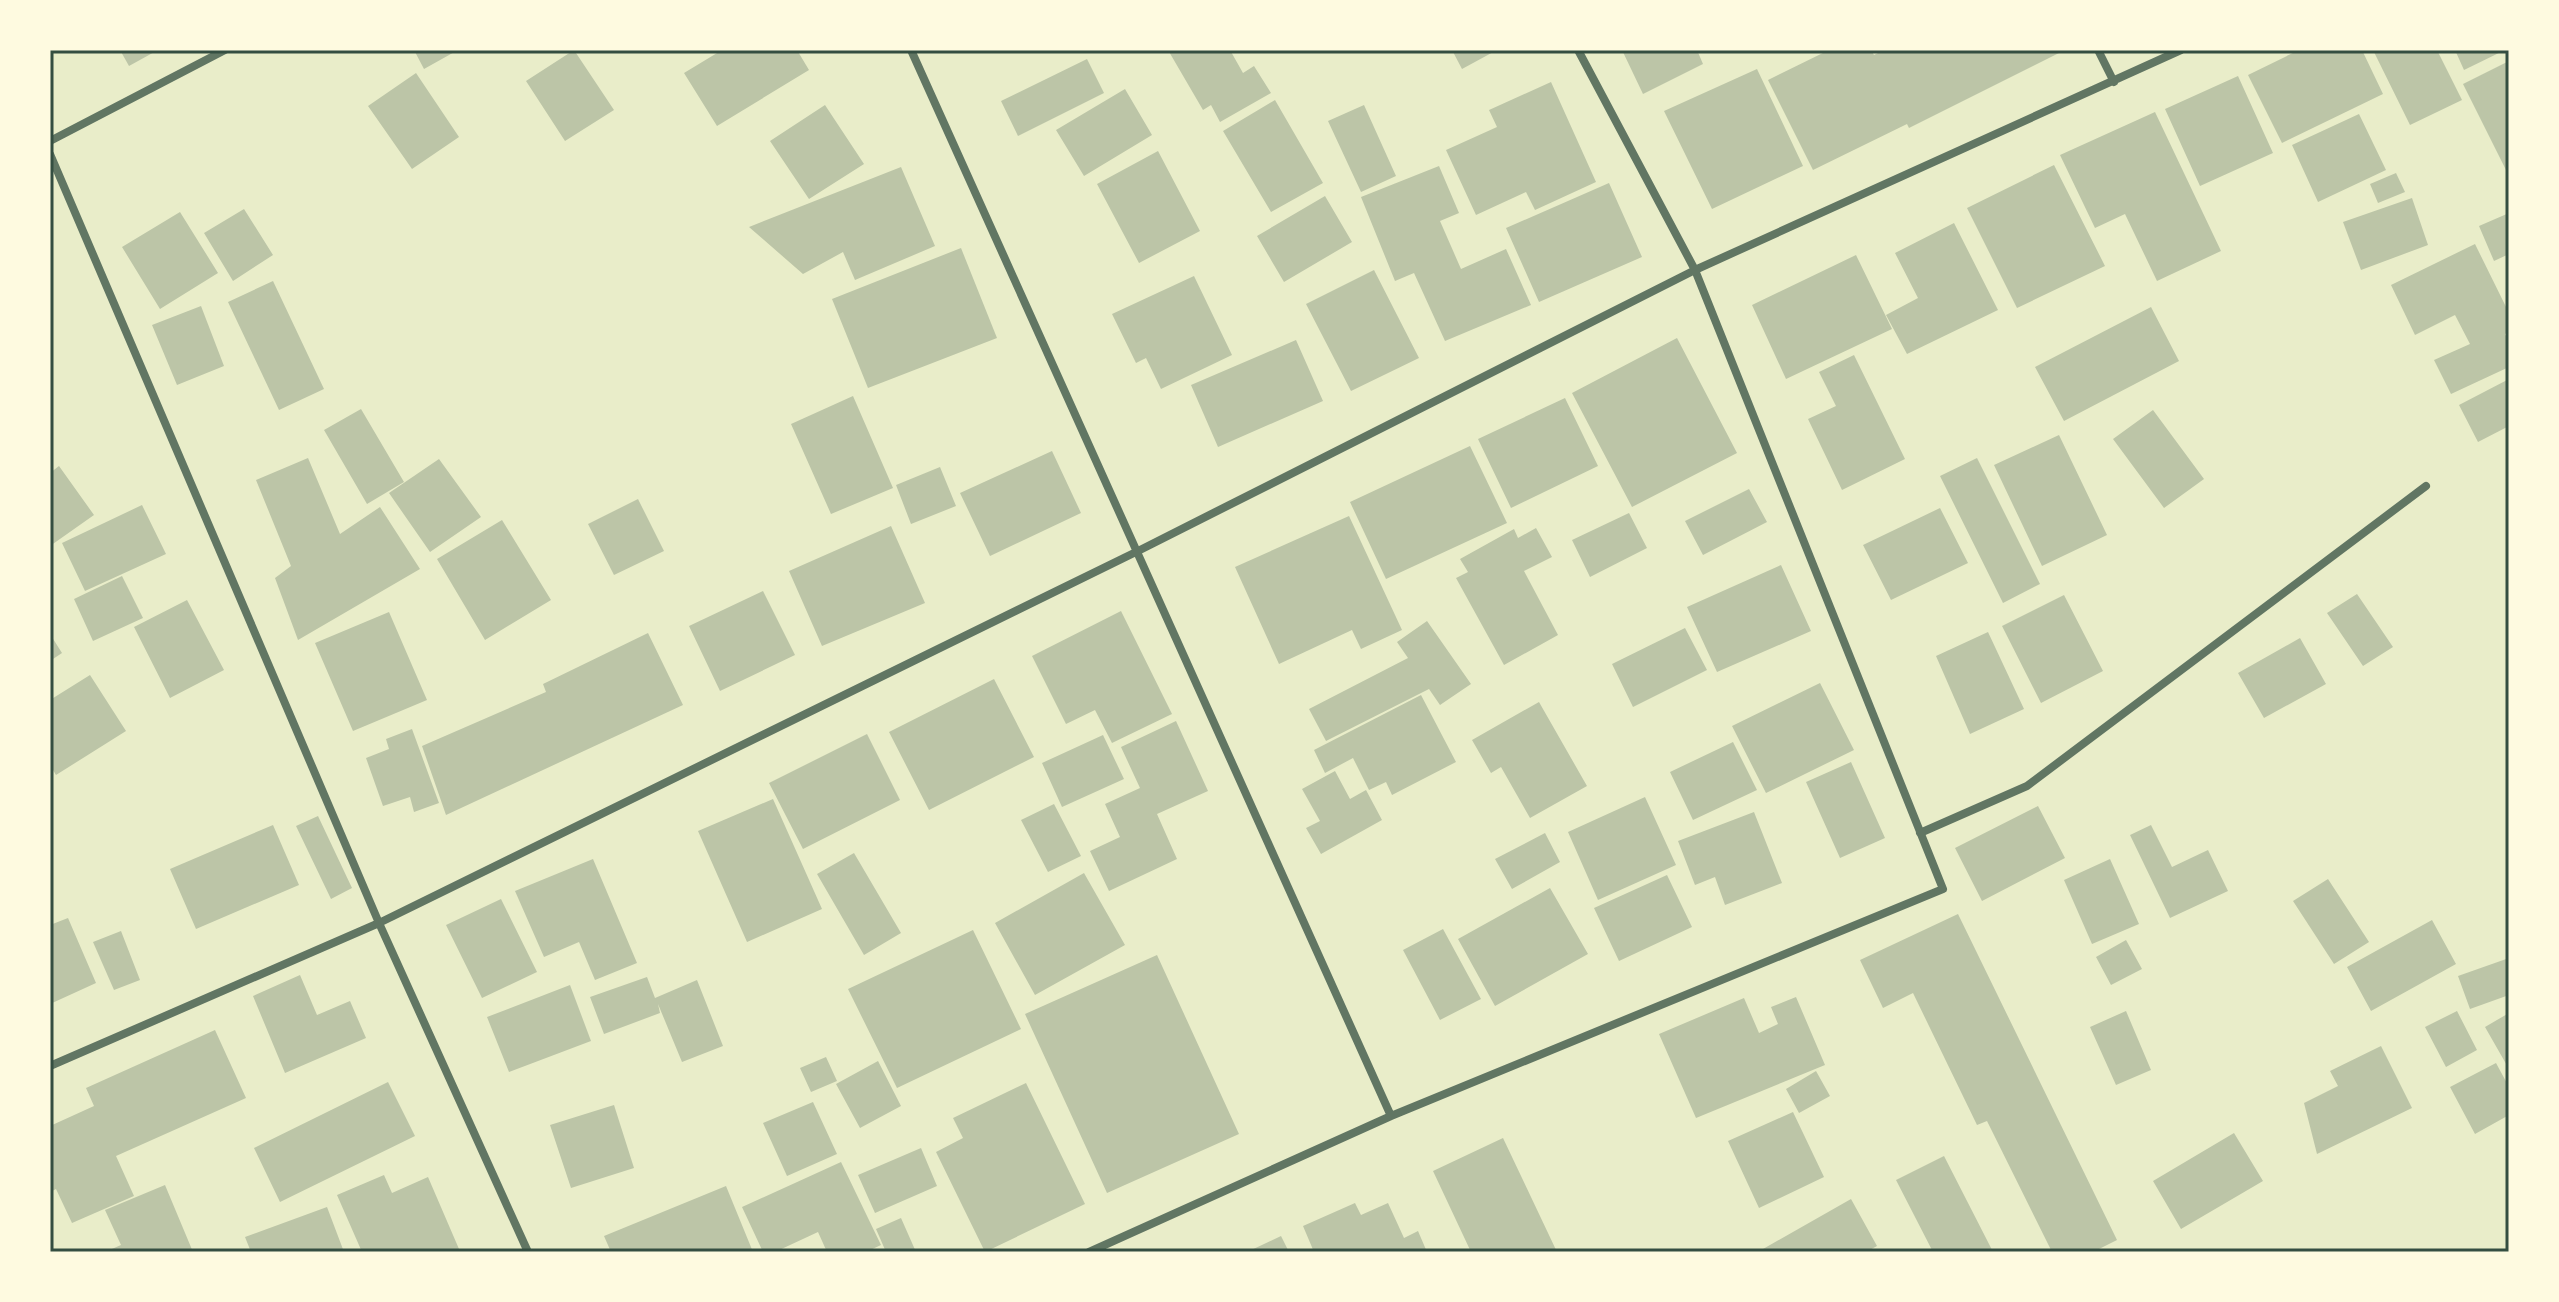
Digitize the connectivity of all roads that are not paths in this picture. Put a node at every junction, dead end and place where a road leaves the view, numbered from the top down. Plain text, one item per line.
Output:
1 (225, 50) edge
2 (911, 50) edge
3 (1578, 50) edge
4 (2098, 50) edge
5 (2181, 50) edge
6 (2114, 82) junction
7 (50, 141) edge
8 (50, 154) edge
9 (1695, 270) junction
10 (2426, 486) dead end
11 (1138, 551) junction
12 (1920, 833) junction
13 (379, 923) junction
14 (50, 1066) edge
15 (1391, 1116) junction
16 (528, 1252) edge
17 (1089, 1252) edge

1 - 7 street
2 - 11 street
3 - 9 street
4 - 6 street
5 - 6 street
6 - 9 street
8 - 13 street
9 - 11 street
9 - 12 street
10 - 12 street
11 - 13 street
11 - 15 street
12 - 15 street
13 - 14 street
13 - 16 street
15 - 17 street

